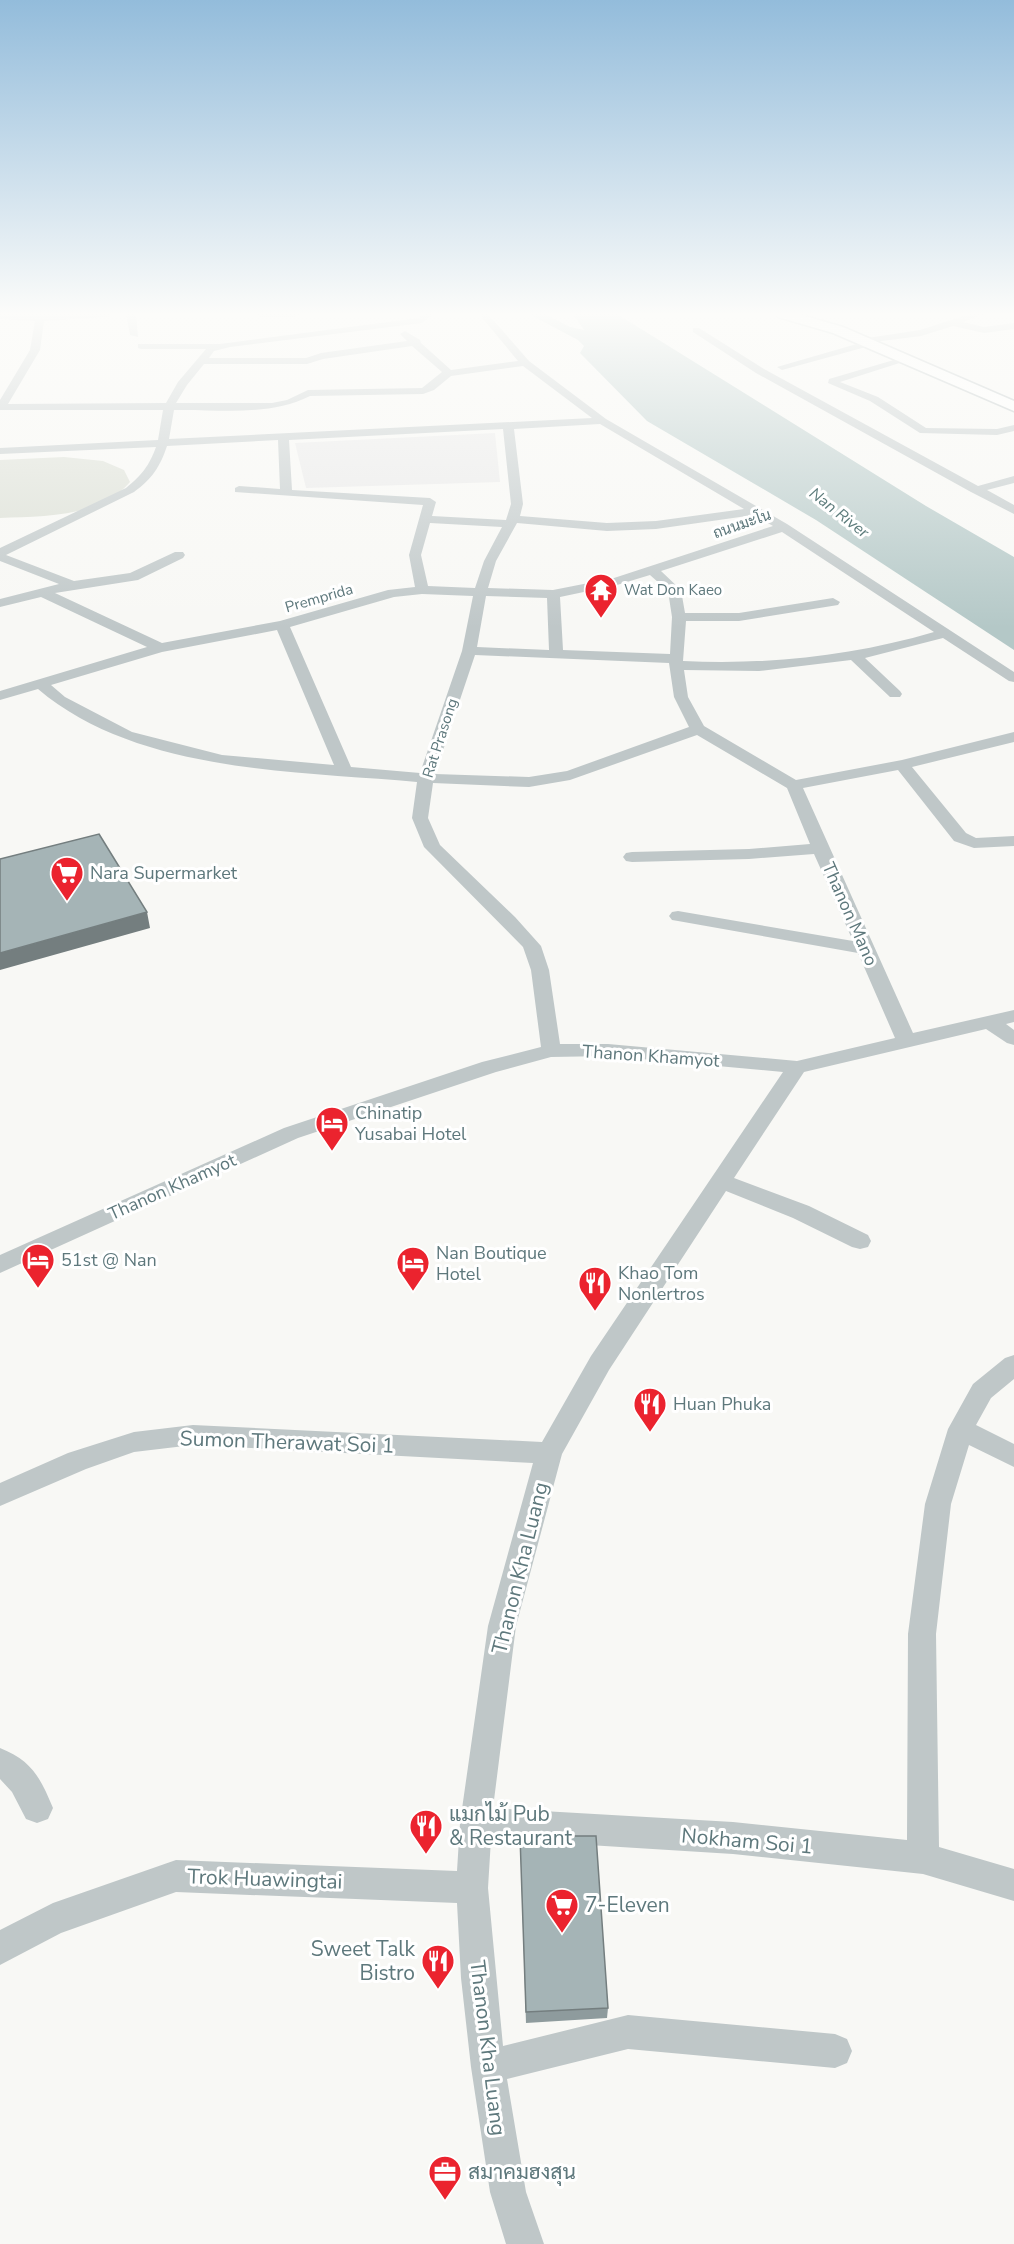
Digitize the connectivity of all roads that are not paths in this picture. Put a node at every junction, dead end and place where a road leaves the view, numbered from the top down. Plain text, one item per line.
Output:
1 (167, 419) edge
2 (599, 419) edge
3 (847, 419) edge
4 (905, 419) edge
5 (602, 421) junction
6 (508, 426) junction
7 (1014, 428) edge
8 (283, 438) junction
9 (163, 443) junction
10 (0, 451) edge
11 (1014, 479) edge
12 (975, 489) junction
13 (239, 490) dead end
14 (285, 493) junction
15 (1014, 510) edge
16 (757, 511) junction
17 (425, 519) junction
18 (511, 522) junction
19 (783, 527) junction
20 (0, 555) edge
21 (179, 555) dead end
22 (652, 570) junction
23 (73, 585) junction
24 (422, 590) junction
25 (480, 591) junction
26 (43, 593) junction
27 (554, 594) junction
28 (833, 602) dead end
29 (0, 603) edge
30 (679, 617) junction
31 (282, 626) junction
32 (945, 633) junction
33 (160, 648) junction
34 (469, 651) junction
35 (556, 654) junction
36 (854, 655) junction
37 (676, 662) junction
38 (1014, 678) edge
39 (40, 684) junction
40 (895, 694) dead end
41 (0, 696) edge
42 (698, 729) junction
43 (1014, 737) edge
44 (902, 765) junction
45 (345, 772) junction
46 (426, 778) junction
47 (795, 785) junction
48 (1012, 844) edge
49 (820, 848) junction
50 (632, 857) dead end
51 (678, 916) dead end
52 (866, 949) junction
53 (1014, 1016) edge
54 (990, 1022) junction
55 (1014, 1038) edge
56 (907, 1042) junction
57 (551, 1051) junction
58 (797, 1067) junction
59 (721, 1181) junction
60 (861, 1241) dead end
61 (0, 1265) edge
62 (1014, 1365) edge
63 (962, 1429) junction
64 (549, 1453) junction
65 (1014, 1456) edge
66 (0, 1495) edge
67 (0, 1763) edge
68 (37, 1808) dead end
69 (476, 1823) junction
70 (923, 1858) junction
71 (1014, 1885) edge
72 (472, 1888) junction
73 (0, 1948) edge
74 (835, 2051) dead end
75 (488, 2067) junction
76 (525, 2244) edge

1 - 9 street
2 - 5 street, ถนนมะโน
3 - 12 street
4 - 7 street
5 - 6 street
5 - 16 street, ถนนมะโน
6 - 8 street
6 - 18 street, Rat Prasong
8 - 9 street
8 - 14 street
9 - 10 street
9 - 20 street
11 - 12 street
12 - 15 street
13 - 14 street
14 - 17 street
16 - 18 street
16 - 19 street, ถนนมะโน
17 - 18 street
17 - 24 street
18 - 25 street, Rat Prasong
19 - 22 street, ถนนมะโน
19 - 32 street
20 - 23 street
21 - 23 street
22 - 27 street, Premprida
22 - 30 street
23 - 26 street
24 - 25 street, Premprida
24 - 31 street, Premprida
25 - 27 street, Premprida
25 - 34 street, Rat Prasong
26 - 29 street
26 - 33 street
27 - 35 street
28 - 30 street
30 - 37 street
31 - 33 street, Premprida
31 - 45 street
32 - 36 street
32 - 38 street
33 - 39 street, Premprida
34 - 35 street
34 - 46 street, Rat Prasong
35 - 37 street
36 - 37 street
36 - 40 street
37 - 42 street
39 - 41 street, Premprida
39 - 45 street
42 - 46 street
42 - 47 street
43 - 44 street
44 - 47 street
44 - 48 street
45 - 46 street
46 - 57 street, Rat Prasong
47 - 49 street, Thanon Mano
49 - 50 street
49 - 52 street, Thanon Mano
51 - 52 street
52 - 56 street, Thanon Mano
53 - 54 street, Thanon Khamyot
54 - 55 street
54 - 56 street, Thanon Khamyot
56 - 58 street, Thanon Khamyot
57 - 58 street, Thanon Khamyot
57 - 61 street, Thanon Khamyot
58 - 59 street, Thanon Kha Luang
59 - 60 street
59 - 64 street, Thanon Kha Luang
62 - 63 street
63 - 65 street
63 - 70 street
64 - 66 street, Sumon Therawat Soi 1
64 - 69 street, Thanon Kha Luang
67 - 68 street
69 - 70 street, Nokham Soi 1
69 - 72 street, Thanon Kha Luang
70 - 71 street, Nokham Soi 1
72 - 73 street, Trok Huawingtai
72 - 75 street, Thanon Kha Luang
74 - 75 street
75 - 76 street, Thanon Kha Luang

